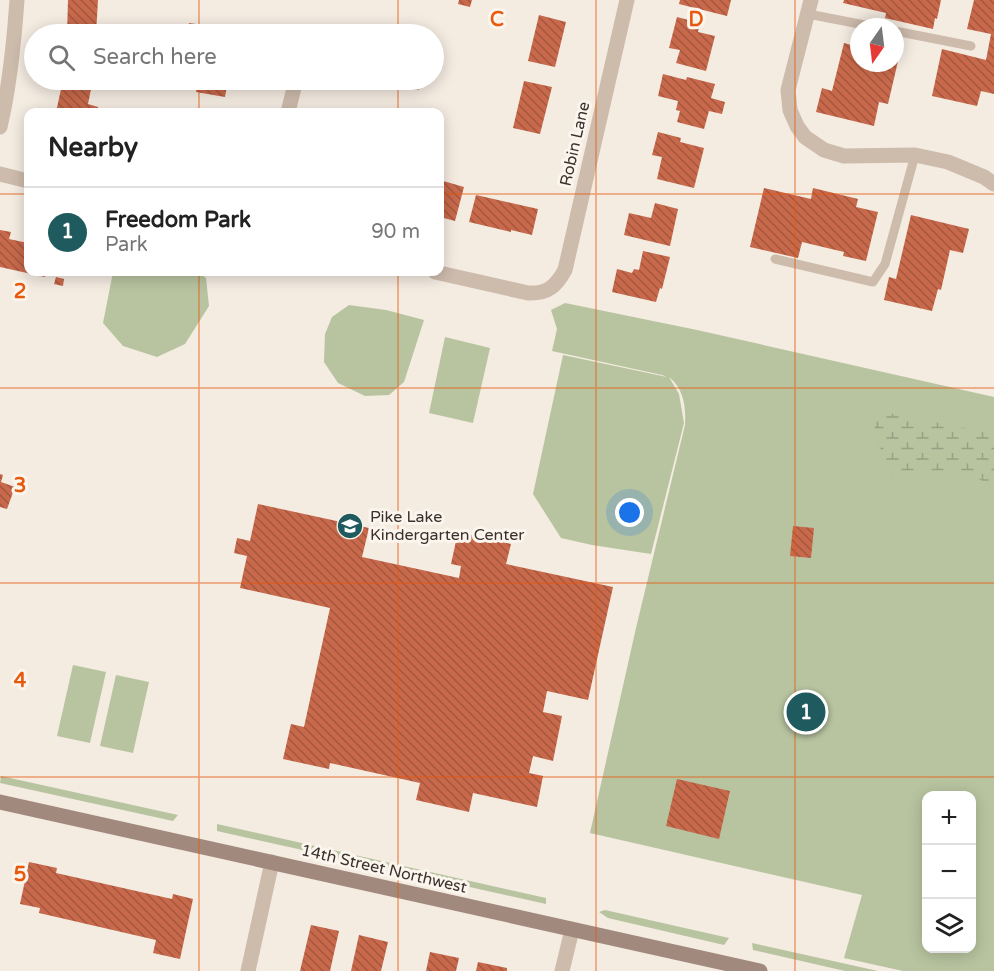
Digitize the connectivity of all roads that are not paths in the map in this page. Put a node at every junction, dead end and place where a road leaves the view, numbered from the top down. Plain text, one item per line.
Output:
1 (17, 0) edge
2 (627, 0) edge
3 (810, 7) edge
4 (850, 19) edge
5 (904, 33) edge
6 (971, 46) dead end
7 (294, 90) edge
8 (289, 108) edge
9 (0, 127) edge
10 (915, 155) junction
11 (0, 174) edge
12 (24, 180) edge
13 (994, 184) edge
14 (776, 259) dead end
15 (444, 274) edge
16 (0, 802) edge
17 (272, 862) junction
18 (572, 930) junction
19 (248, 971) edge
20 (562, 971) edge
21 (760, 971) edge

1 - 9 street
2 - 15 street, Robin Lane
3 - 4 lane
3 - 10 street
5 - 6 lane
7 - 8 street
10 - 13 street
10 - 14 lane
11 - 12 street
16 - 17 street, 14th Street Northwest
17 - 18 street, 14th Street Northwest
17 - 19 street
18 - 20 street
18 - 21 street, 14th Street Northwest

